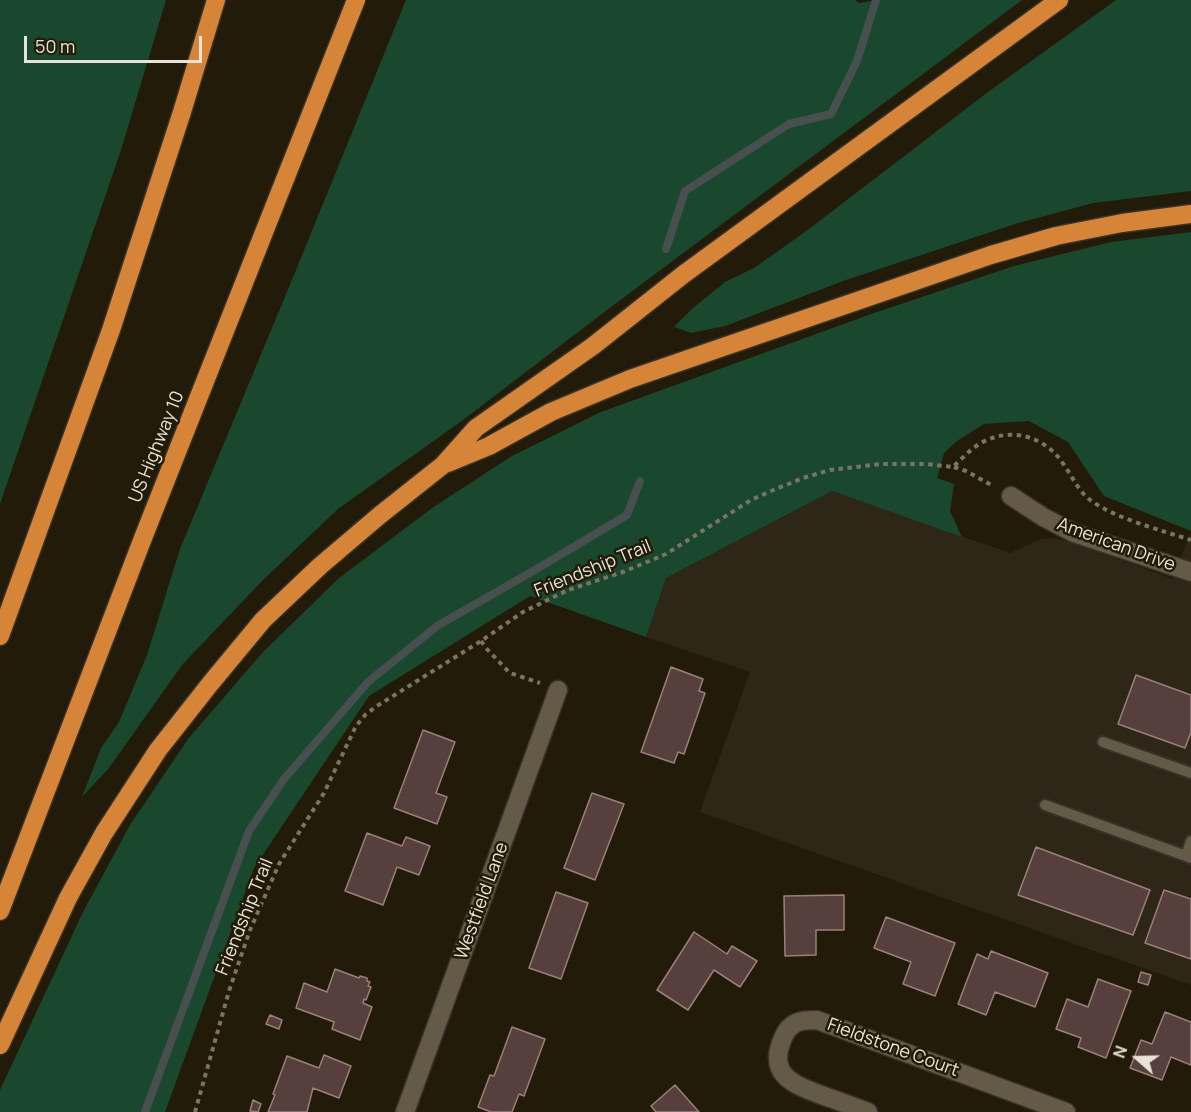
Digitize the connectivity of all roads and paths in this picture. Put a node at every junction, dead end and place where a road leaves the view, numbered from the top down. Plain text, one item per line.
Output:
1 (216, 0) edge
2 (357, 0) edge
3 (1059, 0) edge
4 (1191, 214) edge
5 (443, 465) junction
6 (953, 467) junction
7 (1011, 496) joint
8 (1191, 540) edge
9 (1191, 572) edge
10 (0, 636) edge
11 (481, 641) junction
12 (558, 690) joint
13 (1103, 742) dead end
14 (1191, 773) edge
15 (1045, 805) dead end
16 (1191, 841) edge
17 (1188, 857) edge
18 (0, 911) edge
19 (0, 1045) edge
20 (195, 1112) edge
21 (405, 1112) edge
22 (868, 1112) edge
23 (1066, 1112) edge

1 - 10 highway
2 - 18 highway, US Highway 10
3 - 5 highway
4 - 5 highway
5 - 19 highway
6 - 7 path, Friendship Trail
6 - 8 path
6 - 11 path, Friendship Trail
7 - 9 street, American Drive
11 - 12 path
11 - 20 path, Friendship Trail
12 - 21 street, Westfield Lane
13 - 14 lane
15 - 17 lane
16 - 17 lane
22 - 23 street, Fieldstone Court

